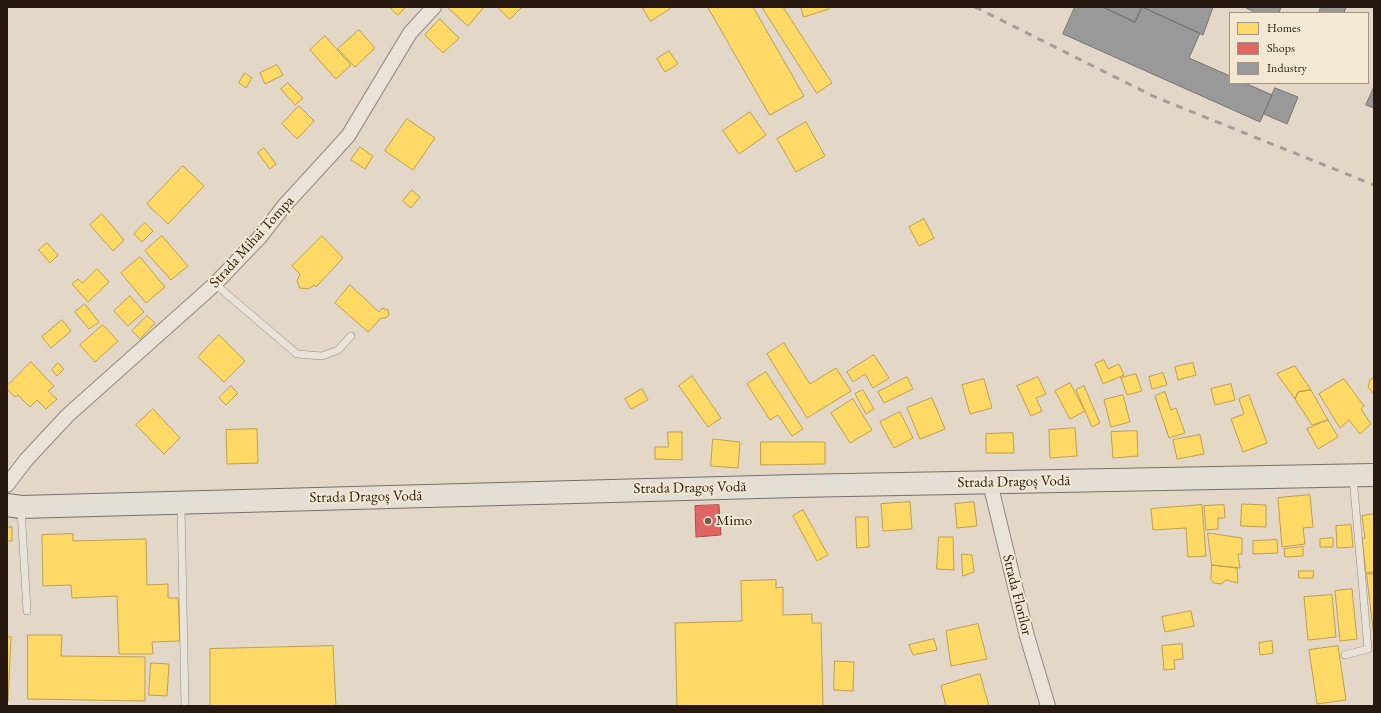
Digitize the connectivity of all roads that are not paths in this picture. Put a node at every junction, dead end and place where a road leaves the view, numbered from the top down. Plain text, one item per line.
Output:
1 (434, 7) edge
2 (215, 284) junction
3 (351, 336) dead end
4 (1352, 475) junction
5 (1374, 475) edge
6 (990, 483) junction
7 (7, 485) edge
8 (181, 502) junction
9 (14, 506) edge
10 (27, 611) dead end
11 (1345, 655) dead end
12 (185, 706) edge
13 (1048, 706) edge

1 - 2 street, Strada Mihai Tompa
2 - 3 lane
2 - 7 street, Strada Mihai Tompa
4 - 5 main road, Strada Dragoș Vodă
4 - 6 main road, Strada Dragoș Vodă
4 - 11 lane
6 - 8 main road, Strada Dragoș Vodă
6 - 13 street, Strada Florilor
8 - 9 main road, Strada Dragoș Vodă
8 - 12 lane
9 - 10 lane

